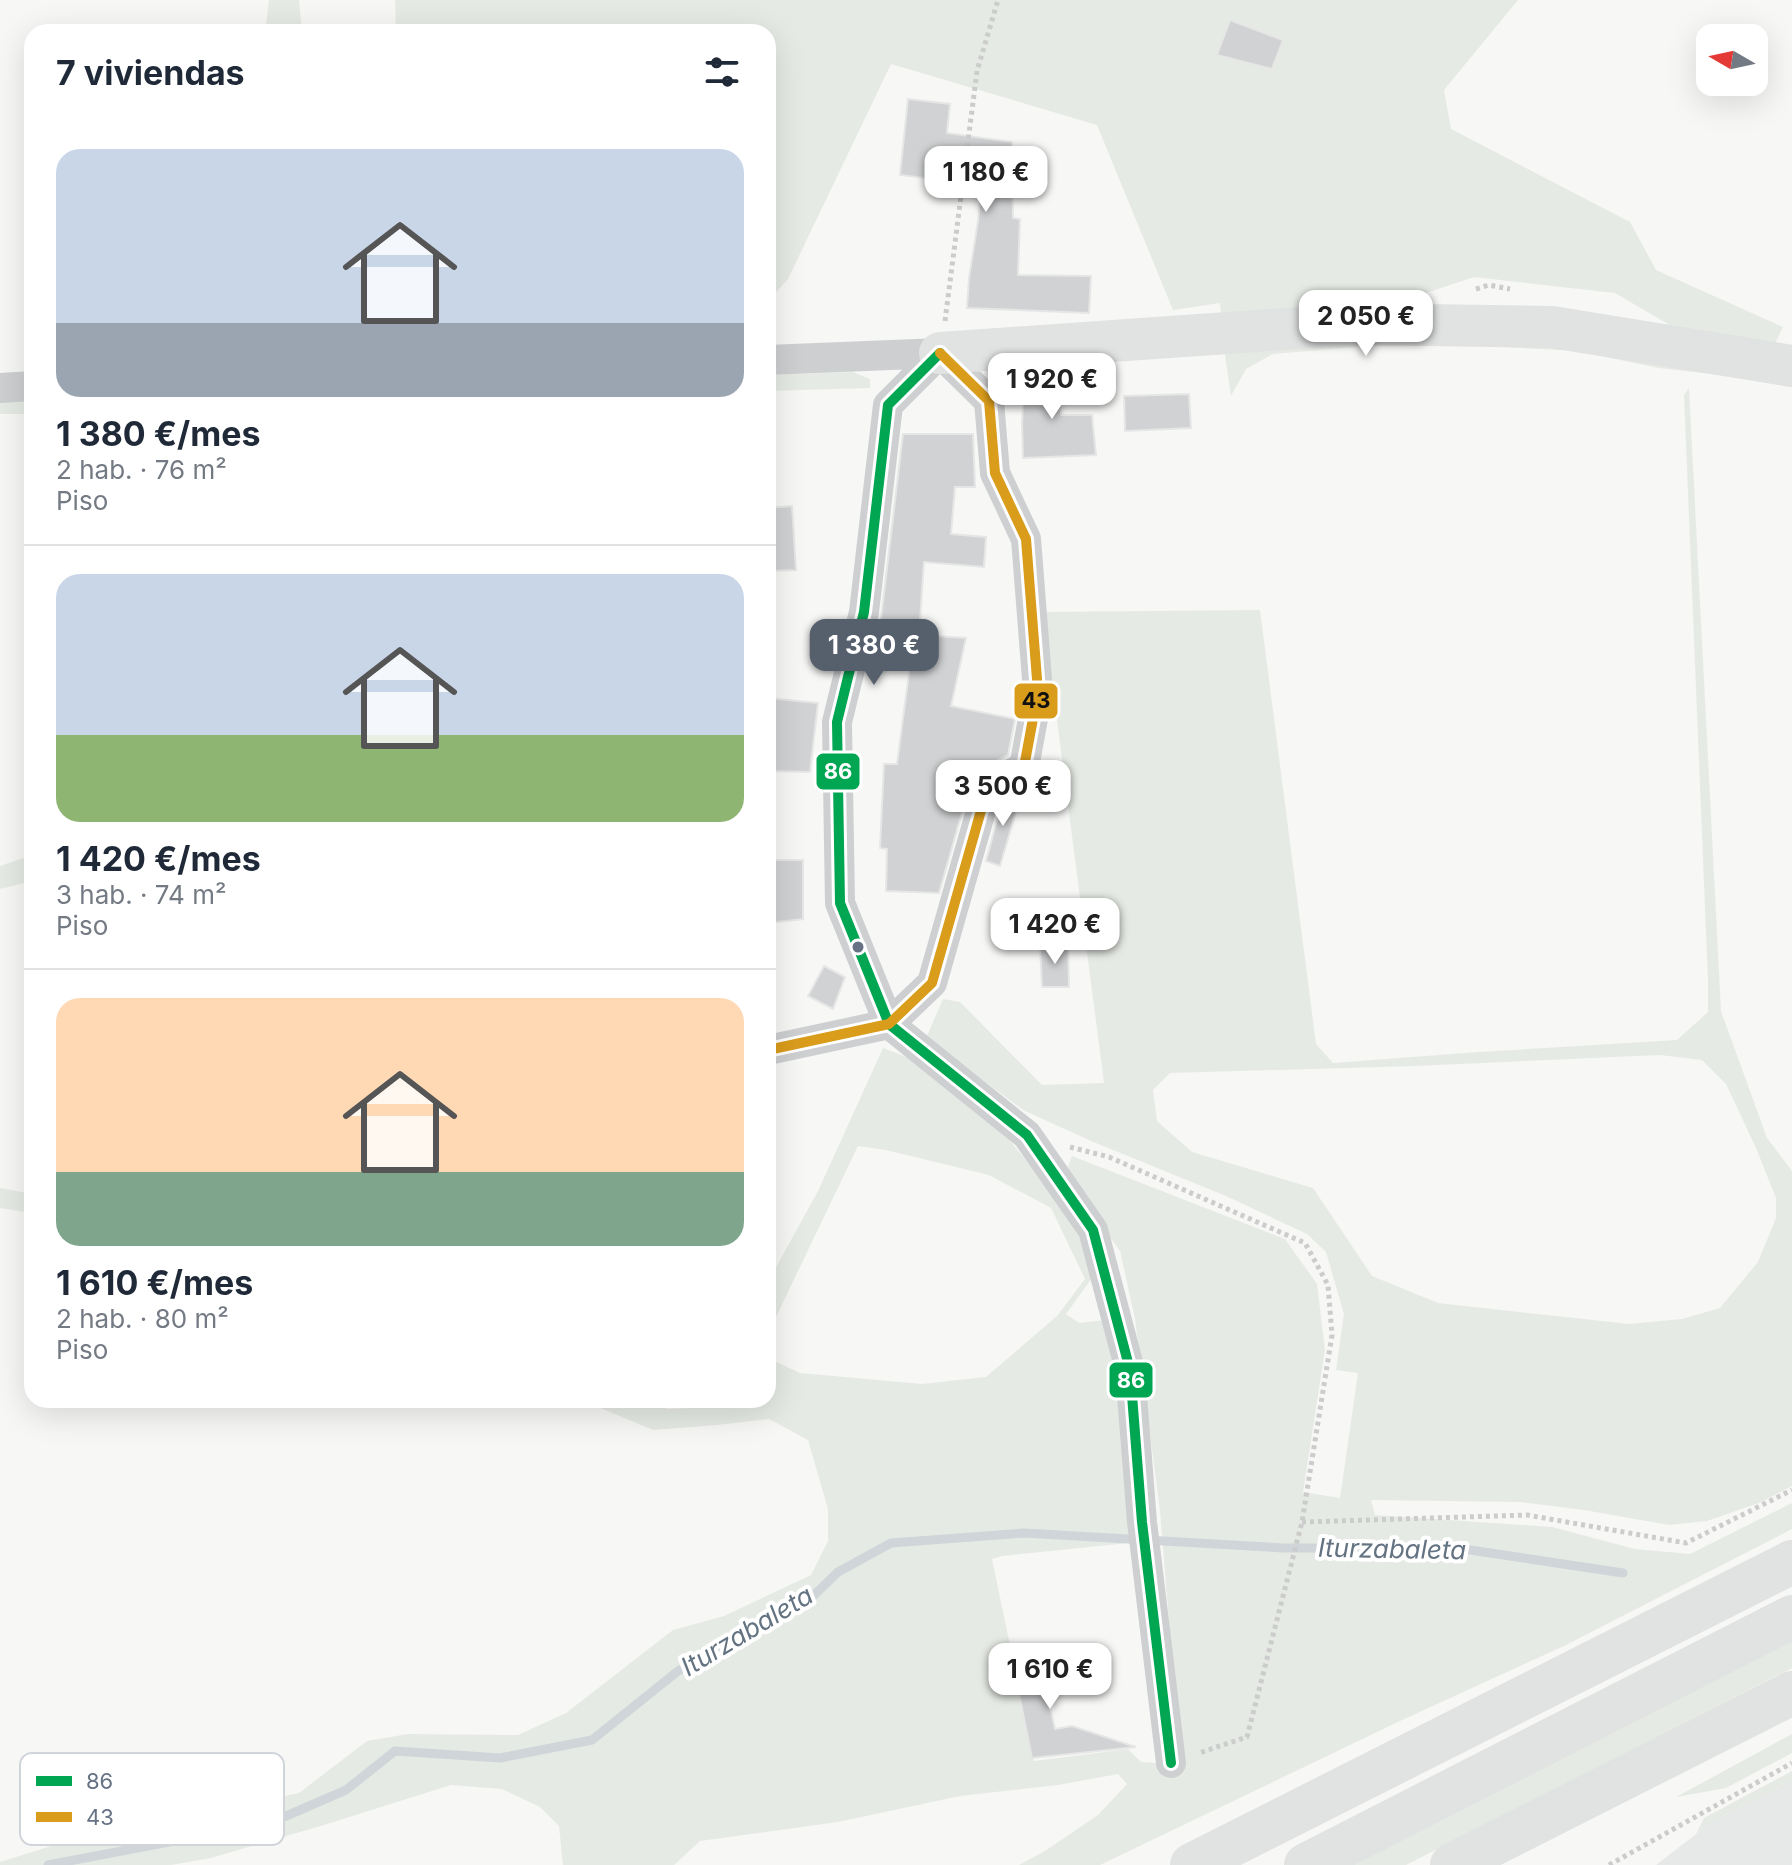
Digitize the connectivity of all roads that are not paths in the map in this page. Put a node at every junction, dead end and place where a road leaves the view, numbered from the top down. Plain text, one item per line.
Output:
1 (940, 353) junction
2 (776, 360) edge
3 (1792, 366) edge
4 (24, 386) edge
5 (0, 388) edge
6 (889, 1024) junction
7 (776, 1048) edge
8 (1792, 1562) edge
9 (1792, 1617) edge
10 (1792, 1693) edge
11 (1171, 1763) road end
12 (1192, 1865) edge
13 (1306, 1865) edge
14 (1452, 1865) edge

1 - 2 street
1 - 3 street
1 - 6 street
1 - 6 street
4 - 5 street
6 - 7 street
6 - 11 street
8 - 12 highway
9 - 13 highway
10 - 14 highway

